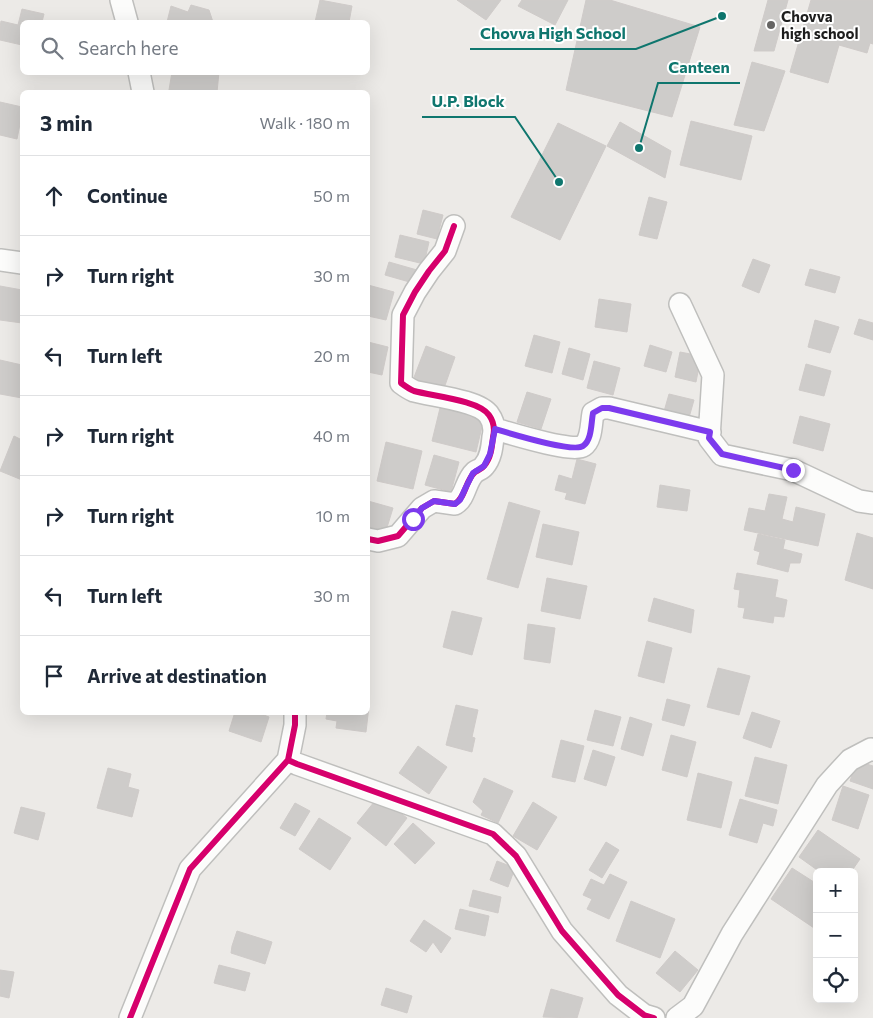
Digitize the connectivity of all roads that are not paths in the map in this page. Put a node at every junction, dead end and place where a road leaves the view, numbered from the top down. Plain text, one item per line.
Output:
1 (121, 0) edge
2 (126, 20) edge
3 (140, 75) edge
4 (143, 90) edge
5 (454, 226) dead end
6 (0, 260) edge
7 (20, 263) edge
8 (680, 304) dead end
9 (495, 429) junction
10 (710, 432) junction
11 (873, 503) edge
12 (370, 539) edge
13 (295, 715) edge
14 (873, 750) edge
15 (288, 760) junction
16 (130, 1018) edge
17 (654, 1018) edge
18 (677, 1018) edge

1 - 2 street
3 - 4 street
5 - 9 street
6 - 7 street
8 - 10 street
9 - 10 street
9 - 12 street
10 - 11 street
13 - 15 street
14 - 18 street
15 - 16 street
15 - 17 street

